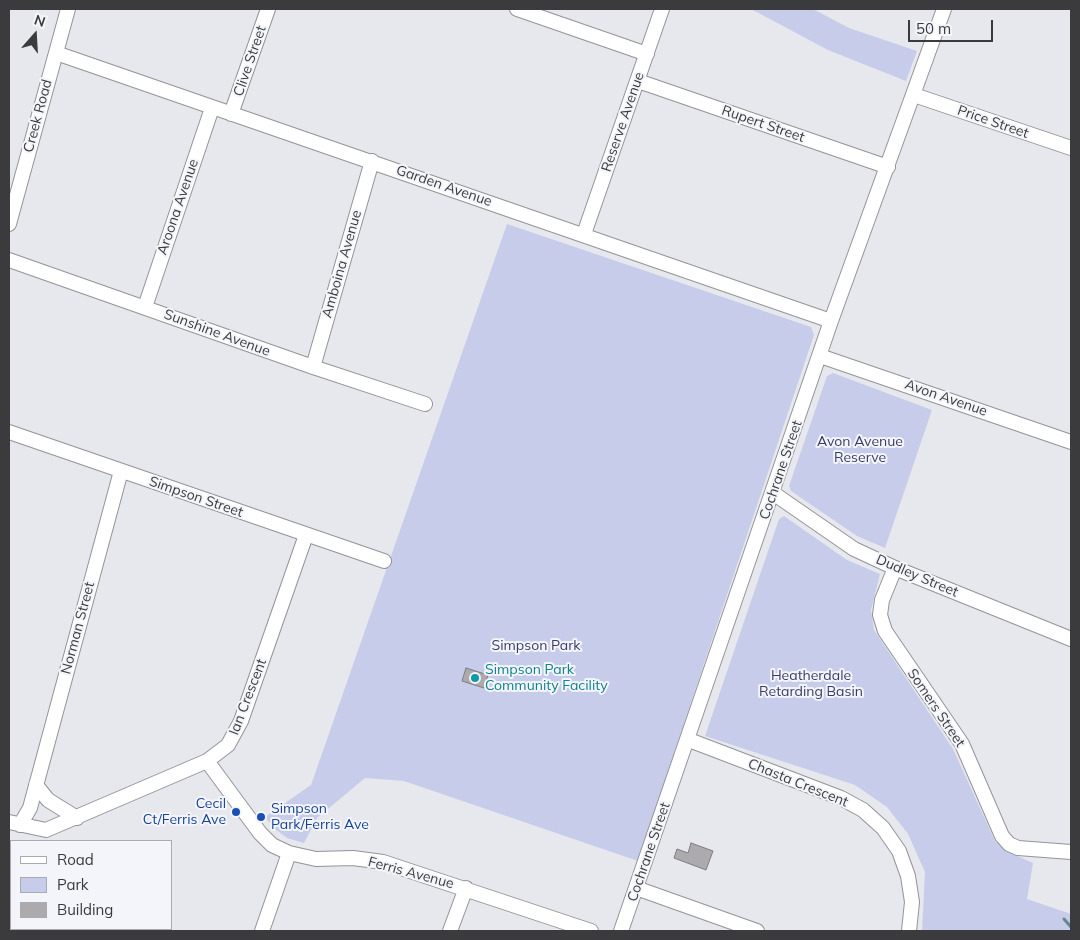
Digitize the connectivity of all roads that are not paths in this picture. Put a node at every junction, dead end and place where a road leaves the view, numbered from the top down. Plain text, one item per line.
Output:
1 (68, 9) edge
2 (268, 9) edge
3 (517, 9) edge
4 (662, 9) edge
5 (944, 9) edge
6 (56, 53) junction
7 (647, 54) junction
8 (638, 81) junction
9 (914, 95) junction
10 (212, 108) junction
11 (231, 114) junction
12 (1071, 148) edge
13 (372, 161) junction
14 (888, 167) junction
15 (9, 224) edge
16 (584, 234) junction
17 (9, 260) edge
18 (145, 307) junction
19 (831, 321) junction
20 (820, 356) junction
21 (312, 367) junction
22 (425, 404) dead end
23 (9, 432) edge
24 (1071, 442) edge
25 (121, 471) junction
26 (773, 493) junction
27 (306, 535) junction
28 (384, 561) dead end
29 (895, 568) junction
30 (1071, 639) edge
31 (688, 740) junction
32 (207, 761) junction
33 (36, 784) junction
34 (77, 818) junction
35 (14, 823) edge
36 (1071, 852) edge
37 (289, 853) junction
38 (466, 888) junction
39 (636, 888) junction
40 (262, 931) edge
41 (450, 931) edge
42 (591, 931) edge
43 (621, 931) edge
44 (757, 931) edge
45 (909, 931) edge

1 - 6 street, Creek Road
2 - 11 street, Clive Street
3 - 7 street
4 - 7 street, Reserve Avenue
5 - 9 street, Cochrane Street
6 - 10 street, Garden Avenue
6 - 15 street, Creek Road
7 - 8 street, Reserve Avenue
8 - 14 street, Rupert Street
8 - 16 street, Reserve Avenue
9 - 12 street, Price Street
9 - 14 street, Cochrane Street
10 - 11 street, Garden Avenue
10 - 18 street, Aroona Avenue
11 - 13 street, Garden Avenue
13 - 16 street, Garden Avenue
13 - 21 street, Amboina Avenue
14 - 19 street, Cochrane Street
16 - 19 street, Garden Avenue
17 - 18 street, Sunshine Avenue
18 - 21 street, Sunshine Avenue
19 - 20 street, Cochrane Street
20 - 24 street, Avon Avenue
20 - 26 street, Cochrane Street
21 - 22 street, Sunshine Avenue
23 - 25 street, Simpson Street
25 - 27 street, Simpson Street
25 - 33 street, Norman Street
26 - 29 street, Dudley Street
26 - 31 street, Cochrane Street
27 - 28 street, Simpson Street
27 - 32 street, Ian Crescent
29 - 30 street, Dudley Street
29 - 36 street, Somers Street
31 - 39 street, Cochrane Street
31 - 45 street, Chasta Crescent
32 - 34 street, Ian Crescent
32 - 37 street, Ferris Avenue
33 - 34 street
33 - 35 street, Norman Street
34 - 35 street, Ian Crescent
37 - 38 street, Ferris Avenue
37 - 40 street
38 - 41 street
38 - 42 street, Ferris Avenue
39 - 43 street, Cochrane Street
39 - 44 street

